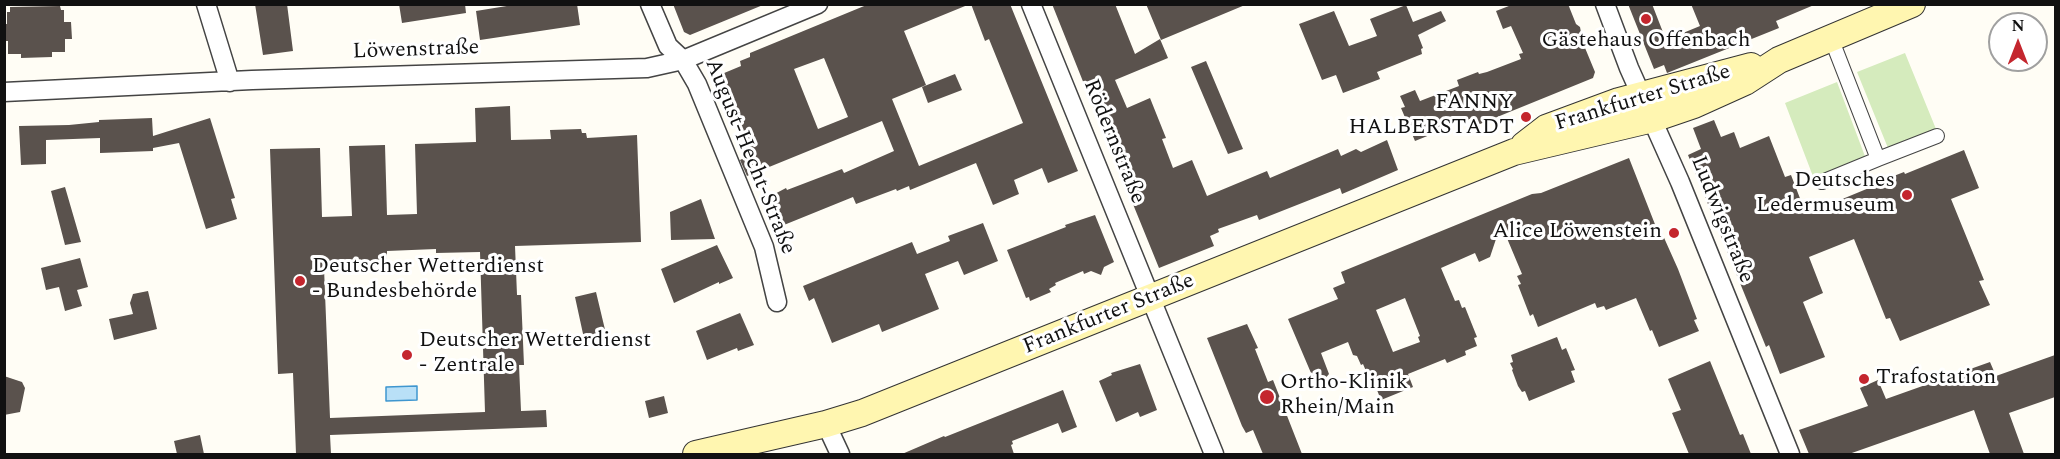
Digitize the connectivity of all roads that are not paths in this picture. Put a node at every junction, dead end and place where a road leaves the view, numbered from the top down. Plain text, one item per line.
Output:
1 (206, 4) edge
2 (650, 4) edge
3 (818, 4) edge
4 (1031, 4) edge
5 (1605, 4) edge
6 (1912, 4) edge
7 (1831, 38) junction
8 (683, 60) junction
9 (1779, 60) junction
10 (230, 82) junction
11 (4, 92) edge
12 (1642, 94) junction
13 (1653, 119) junction
14 (1547, 129) joint
15 (1937, 136) dead end
16 (1514, 152) junction
17 (1878, 159) junction
18 (1822, 182) dead end
19 (1150, 298) junction
20 (777, 302) dead end
21 (826, 424) junction
22 (696, 454) edge
23 (840, 454) edge
24 (1214, 454) edge
25 (1790, 454) edge

1 - 10 street
2 - 8 street, August-Hecht-Straße
3 - 8 street, Löwenstraße
4 - 19 street, Rödernstraße
5 - 12 street, Ludwigstraße
6 - 7 main road, Frankfurter Straße
7 - 9 main road, Frankfurter Straße
7 - 17 street
8 - 10 street, Löwenstraße
8 - 20 street, August-Hecht-Straße
9 - 12 main road, Frankfurter Straße
9 - 13 main road, Frankfurter Straße
10 - 11 street, Löwenstraße
12 - 13 street, Ludwigstraße
12 - 16 main road, Frankfurter Straße
13 - 16 main road, Frankfurter Straße
13 - 25 street, Ludwigstraße
14 - 14 street, Frankfurter Straße
15 - 17 street
16 - 19 main road, Frankfurter Straße
17 - 18 street
19 - 21 main road, Frankfurter Straße
19 - 24 street, Rödernstraße
21 - 22 main road, Frankfurter Straße
21 - 23 street

